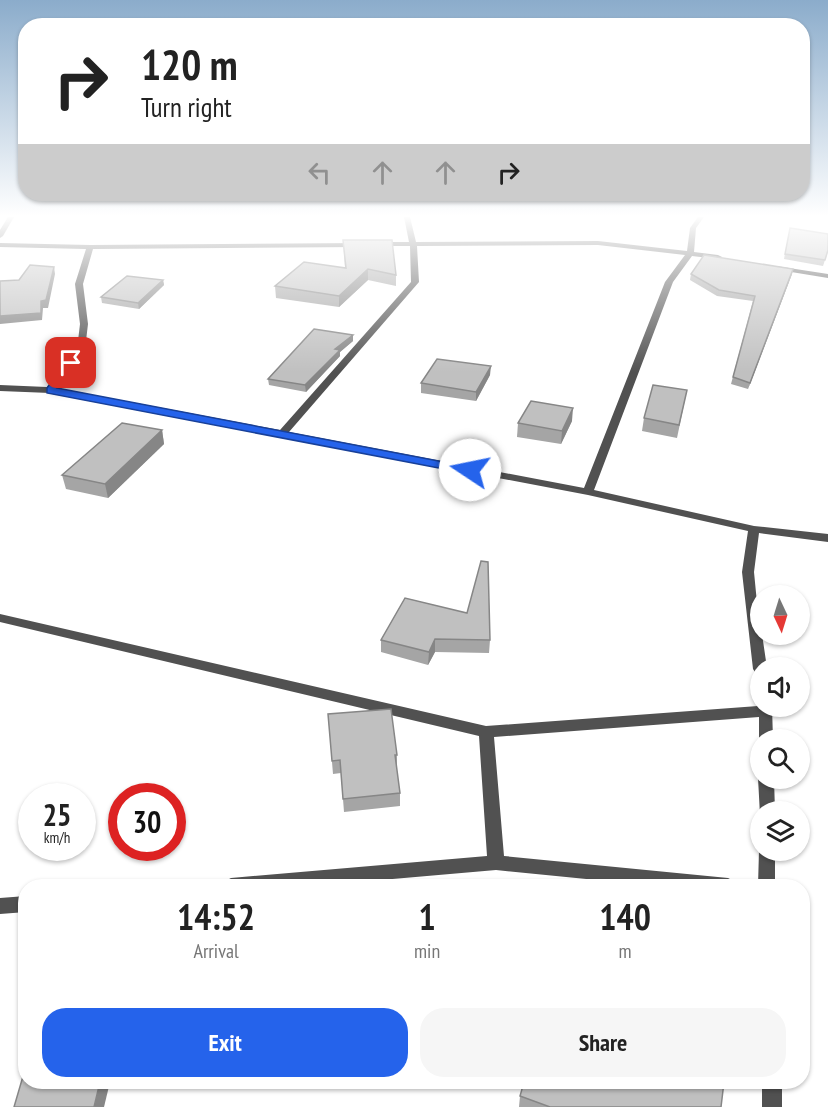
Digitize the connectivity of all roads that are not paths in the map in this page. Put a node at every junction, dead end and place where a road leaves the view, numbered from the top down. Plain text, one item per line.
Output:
1 (84, 269) edge
2 (414, 269) edge
3 (679, 269) edge
4 (787, 269) edge
5 (828, 276) edge
6 (0, 388) edge
7 (50, 390) junction
8 (281, 435) junction
9 (588, 492) junction
10 (754, 529) junction
11 (828, 538) edge
12 (0, 618) edge
13 (759, 657) edge
14 (750, 710) edge
15 (486, 732) junction
16 (767, 861) edge
17 (496, 864) junction
18 (315, 879) edge
19 (654, 879) edge
20 (767, 879) edge
21 (18, 905) edge
22 (0, 906) edge
23 (772, 1089) edge
24 (772, 1107) edge

1 - 7 street
2 - 8 street
3 - 9 street
4 - 5 street
6 - 7 street
7 - 8 street
8 - 9 street
9 - 10 street
10 - 11 street
10 - 13 street
12 - 15 street
14 - 15 street
15 - 17 street
16 - 20 street
17 - 18 street
17 - 19 street
21 - 22 street
23 - 24 street

